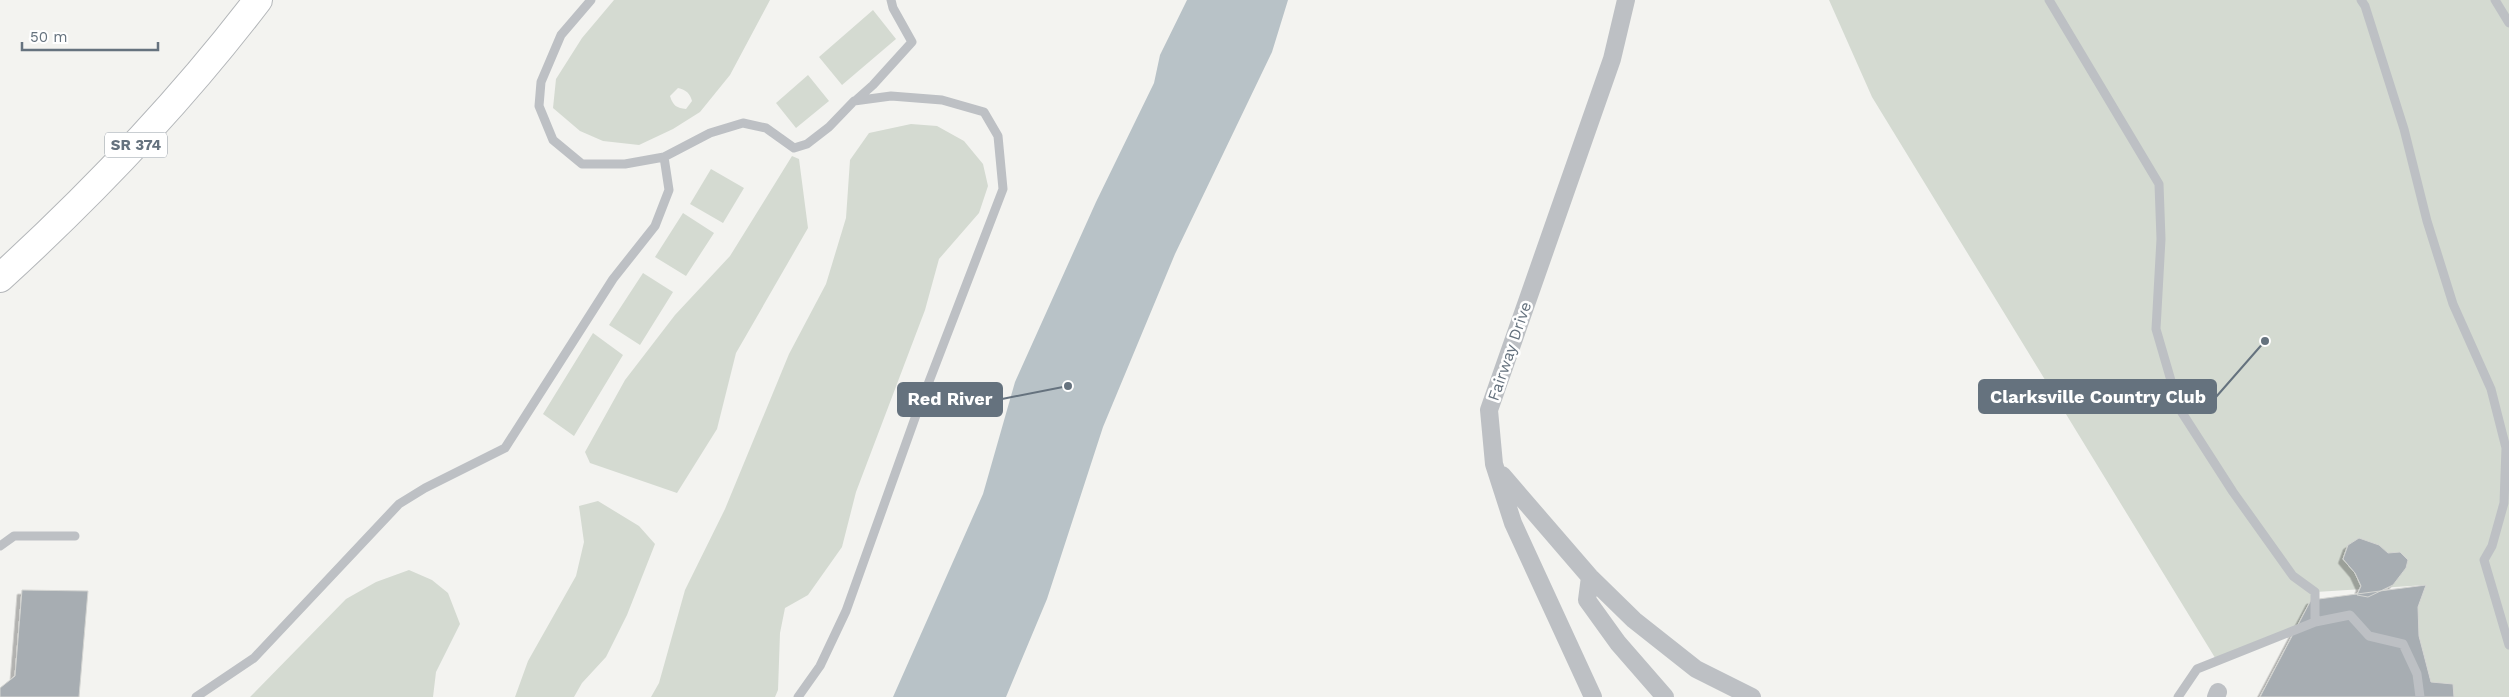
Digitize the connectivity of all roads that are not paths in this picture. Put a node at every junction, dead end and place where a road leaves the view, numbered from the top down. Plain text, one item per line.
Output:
1 (258, 0) edge
2 (591, 0) edge
3 (891, 0) edge
4 (1626, 0) edge
5 (2049, 0) edge
6 (2361, 0) edge
7 (2495, 0) edge
8 (2509, 23) edge
9 (854, 101) junction
10 (664, 157) junction
11 (0, 278) edge
12 (1494, 464) junction
13 (75, 536) dead end
14 (0, 546) edge
15 (1590, 577) junction
16 (2315, 622) junction
17 (2509, 645) edge
18 (196, 697) edge
19 (798, 697) edge
20 (1593, 697) edge
21 (1665, 697) edge
22 (1752, 697) edge
23 (2178, 697) edge
24 (2420, 697) edge

1 - 11 main road, SR 374
2 - 10 lane
3 - 9 lane
4 - 12 street, Fairway Drive
5 - 16 lane
6 - 17 lane
7 - 8 lane
9 - 10 lane
9 - 19 lane
10 - 18 lane
12 - 15 street
12 - 20 street, Fairway Drive
13 - 14 lane
15 - 21 street
15 - 22 street
16 - 23 lane
16 - 24 lane

